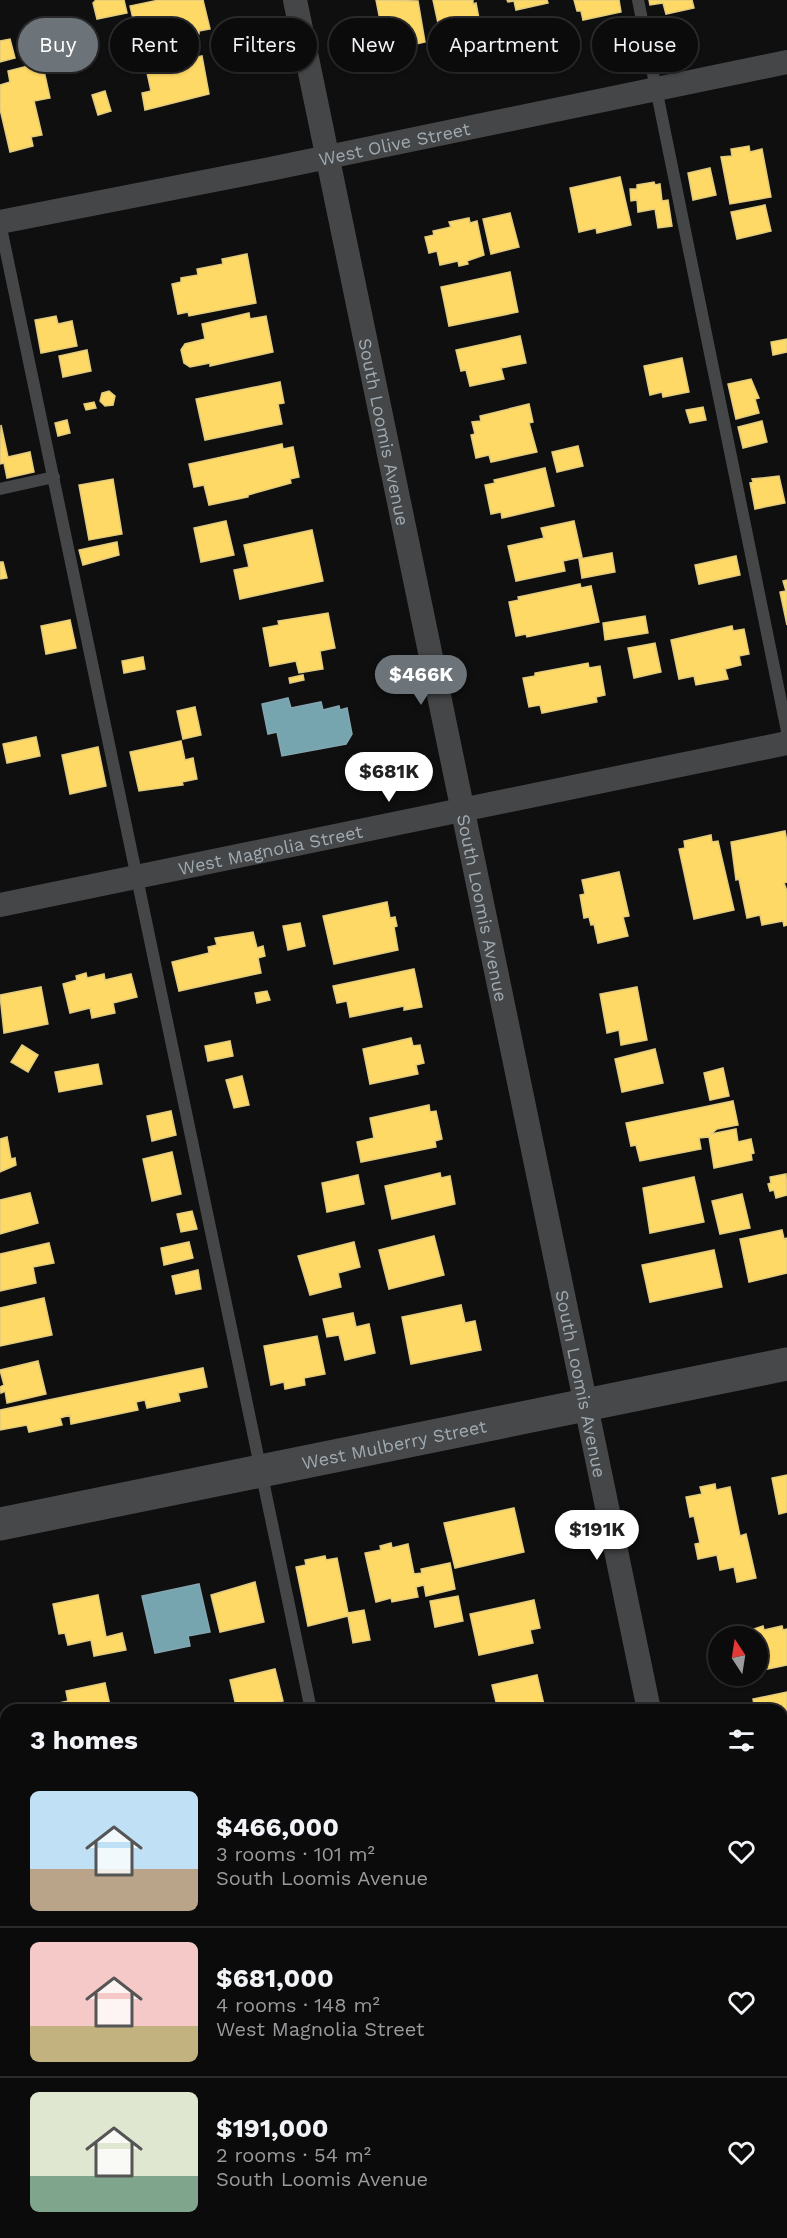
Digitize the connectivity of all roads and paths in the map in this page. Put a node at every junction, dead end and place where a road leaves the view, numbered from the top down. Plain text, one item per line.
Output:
1 (295, 0) edge
2 (638, 0) edge
3 (787, 62) edge
4 (656, 88) junction
5 (328, 158) junction
6 (0, 223) edge
7 (54, 477) junction
8 (0, 489) edge
9 (787, 731) edge
10 (787, 743) edge
11 (464, 810) junction
12 (137, 877) junction
13 (0, 905) edge
14 (787, 1364) edge
15 (586, 1404) junction
16 (262, 1471) junction
17 (0, 1524) edge
18 (310, 1704) edge
19 (648, 1704) edge

1 - 5 street, South Loomis Avenue
2 - 4 lane
3 - 4 street, West Olive Street
4 - 5 street, West Olive Street
4 - 9 lane
5 - 6 street, West Olive Street
5 - 11 street, South Loomis Avenue
6 - 7 lane
7 - 8 lane
7 - 12 lane
10 - 11 street, West Magnolia Street
11 - 12 street, West Magnolia Street
11 - 15 street, South Loomis Avenue
12 - 13 street, West Magnolia Street
12 - 16 lane
14 - 15 main road, West Mulberry Street
15 - 16 main road, West Mulberry Street
15 - 19 street, South Loomis Avenue
16 - 17 main road, West Mulberry Street
16 - 18 lane

